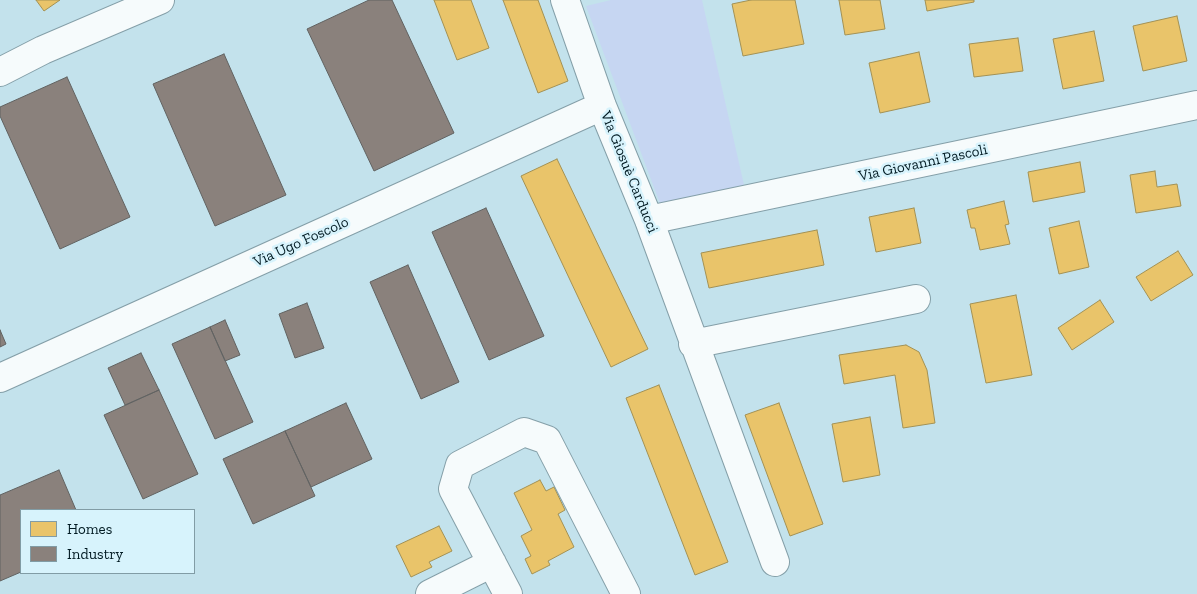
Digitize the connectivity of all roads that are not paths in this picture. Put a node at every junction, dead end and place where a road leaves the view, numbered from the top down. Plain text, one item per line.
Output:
1 (160, 0) edge
2 (565, 0) edge
3 (0, 72) edge
4 (1197, 105) edge
5 (602, 106) junction
6 (649, 220) junction
7 (916, 299) dead end
8 (693, 344) junction
9 (0, 378) edge
10 (492, 562) junction
11 (775, 562) dead end
12 (430, 594) edge
13 (508, 594) edge
14 (626, 594) edge

1 - 3 street
2 - 5 street, Via Giosuè Carducci
4 - 6 street, Via Giovanni Pascoli
5 - 6 street, Via Giosuè Carducci
5 - 9 street, Via Ugo Foscolo
6 - 8 street, Via Giosuè Carducci
7 - 8 street
8 - 11 street, Via Giosuè Carducci
10 - 12 street
10 - 13 street
10 - 14 street

